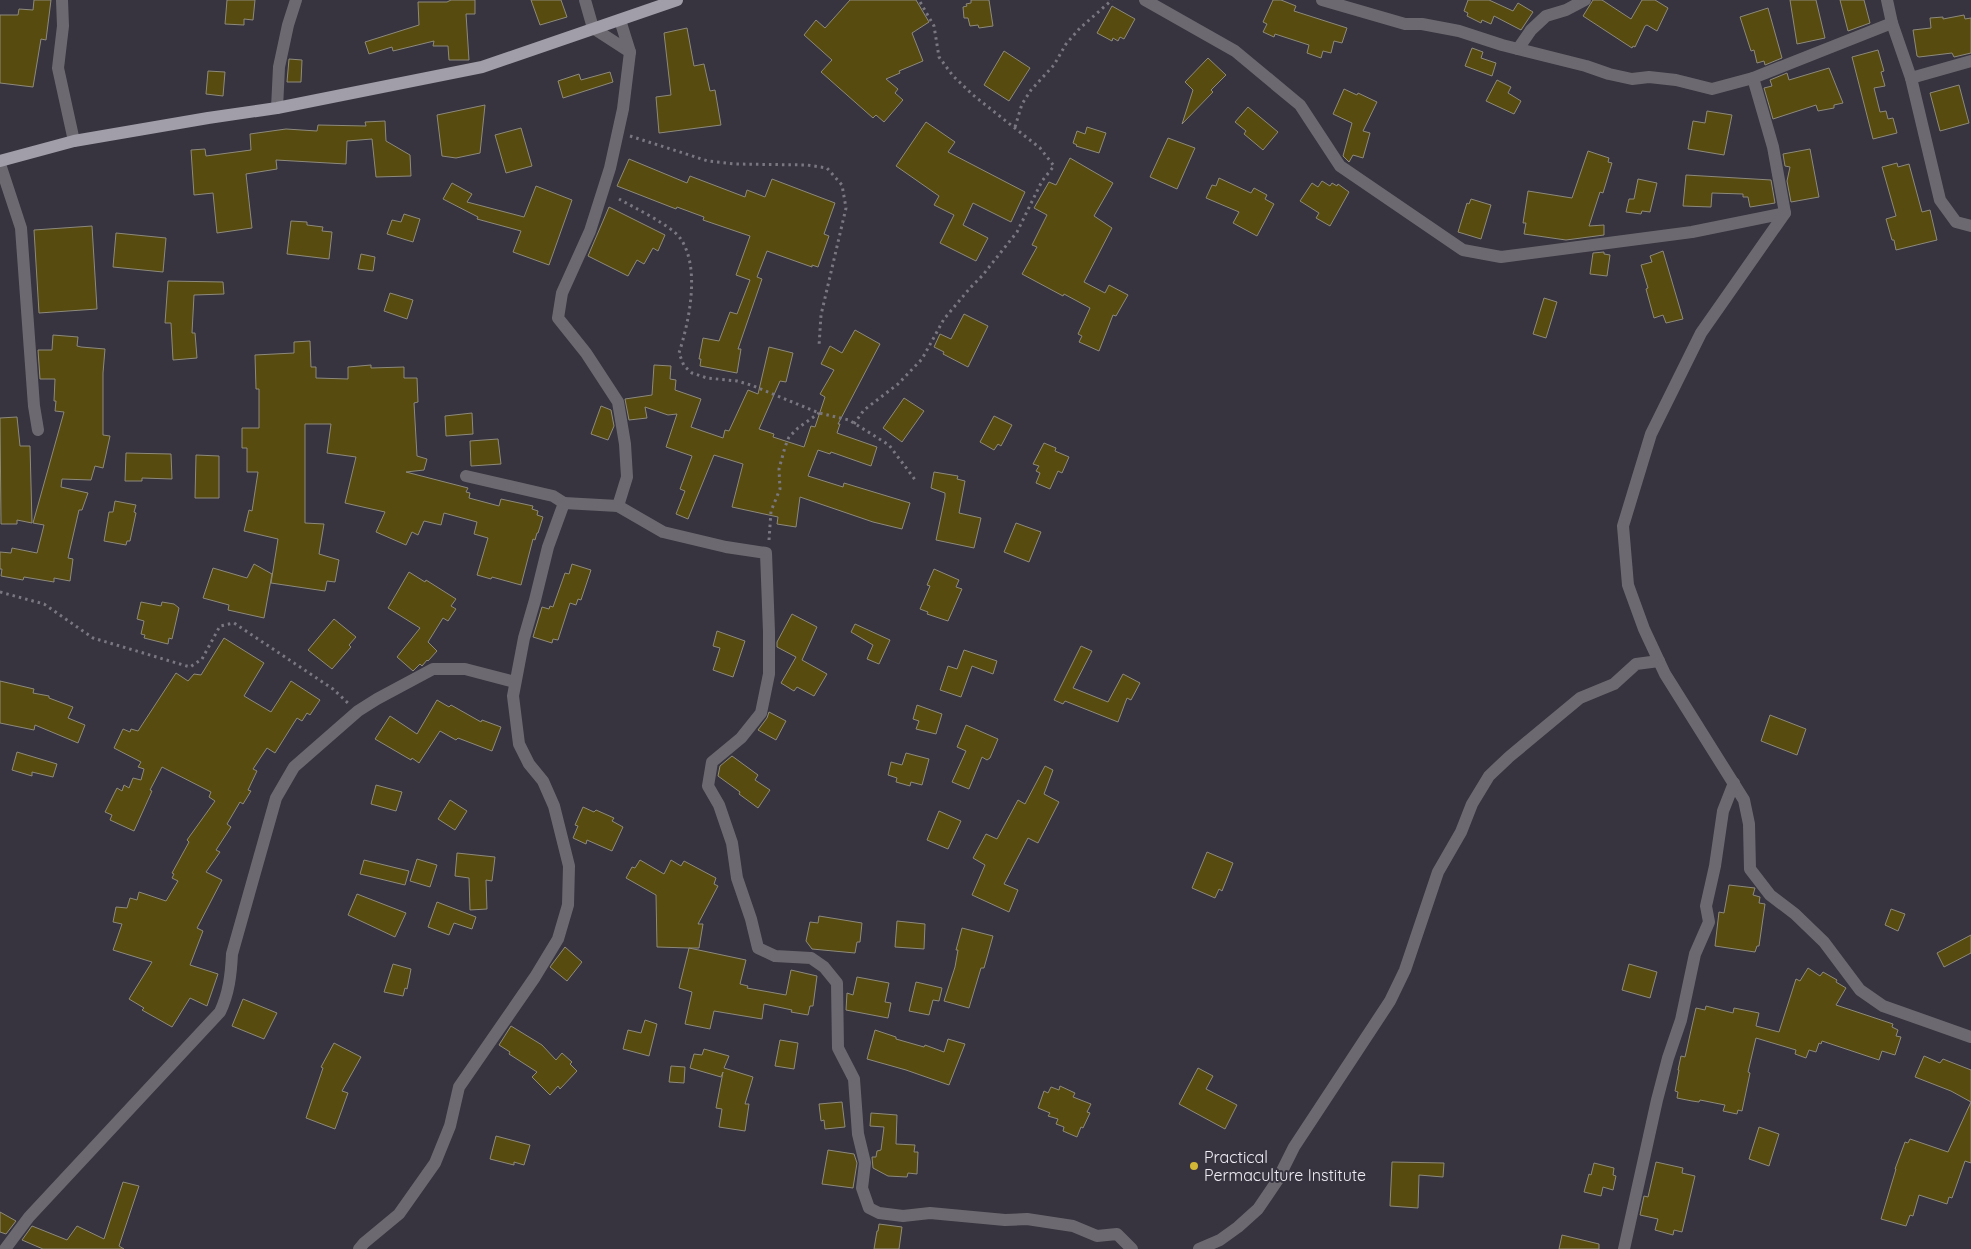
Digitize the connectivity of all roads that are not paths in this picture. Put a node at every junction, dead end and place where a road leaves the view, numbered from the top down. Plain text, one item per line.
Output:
1 (62, 0) edge
2 (296, 0) edge
3 (585, 0) edge
4 (677, 0) edge
5 (1144, 0) edge
6 (1322, 0) edge
7 (1585, 0) edge
8 (1887, 0) edge
9 (620, 20) junction
10 (1892, 23) junction
11 (593, 28) junction
12 (1518, 50) junction
13 (630, 52) junction
14 (1971, 61) edge
15 (1753, 78) junction
16 (1911, 78) junction
17 (278, 108) junction
18 (74, 140) junction
19 (0, 163) edge
20 (1784, 213) junction
21 (1971, 226) edge
22 (38, 430) dead end
23 (466, 476) dead end
24 (564, 503) junction
25 (618, 506) junction
26 (1659, 661) junction
27 (515, 682) junction
28 (1734, 784) junction
29 (1971, 1037) edge
30 (6, 1249) edge
31 (359, 1249) edge
32 (1132, 1249) edge
33 (1199, 1249) edge
34 (1624, 1249) edge

1 - 18 street
2 - 17 street
3 - 11 street
4 - 9 main road
5 - 20 street
6 - 12 street
7 - 12 street
8 - 10 street
9 - 11 main road
9 - 13 street
10 - 15 street
10 - 16 street
11 - 13 street
11 - 17 main road
12 - 15 street
13 - 25 street
14 - 16 street
15 - 20 street
16 - 21 street
17 - 18 main road
18 - 19 main road
19 - 22 street
20 - 26 street
23 - 24 street
24 - 25 street
24 - 27 street
25 - 32 street
26 - 28 street
26 - 33 street
27 - 30 street
27 - 31 street
28 - 29 street
28 - 34 street

